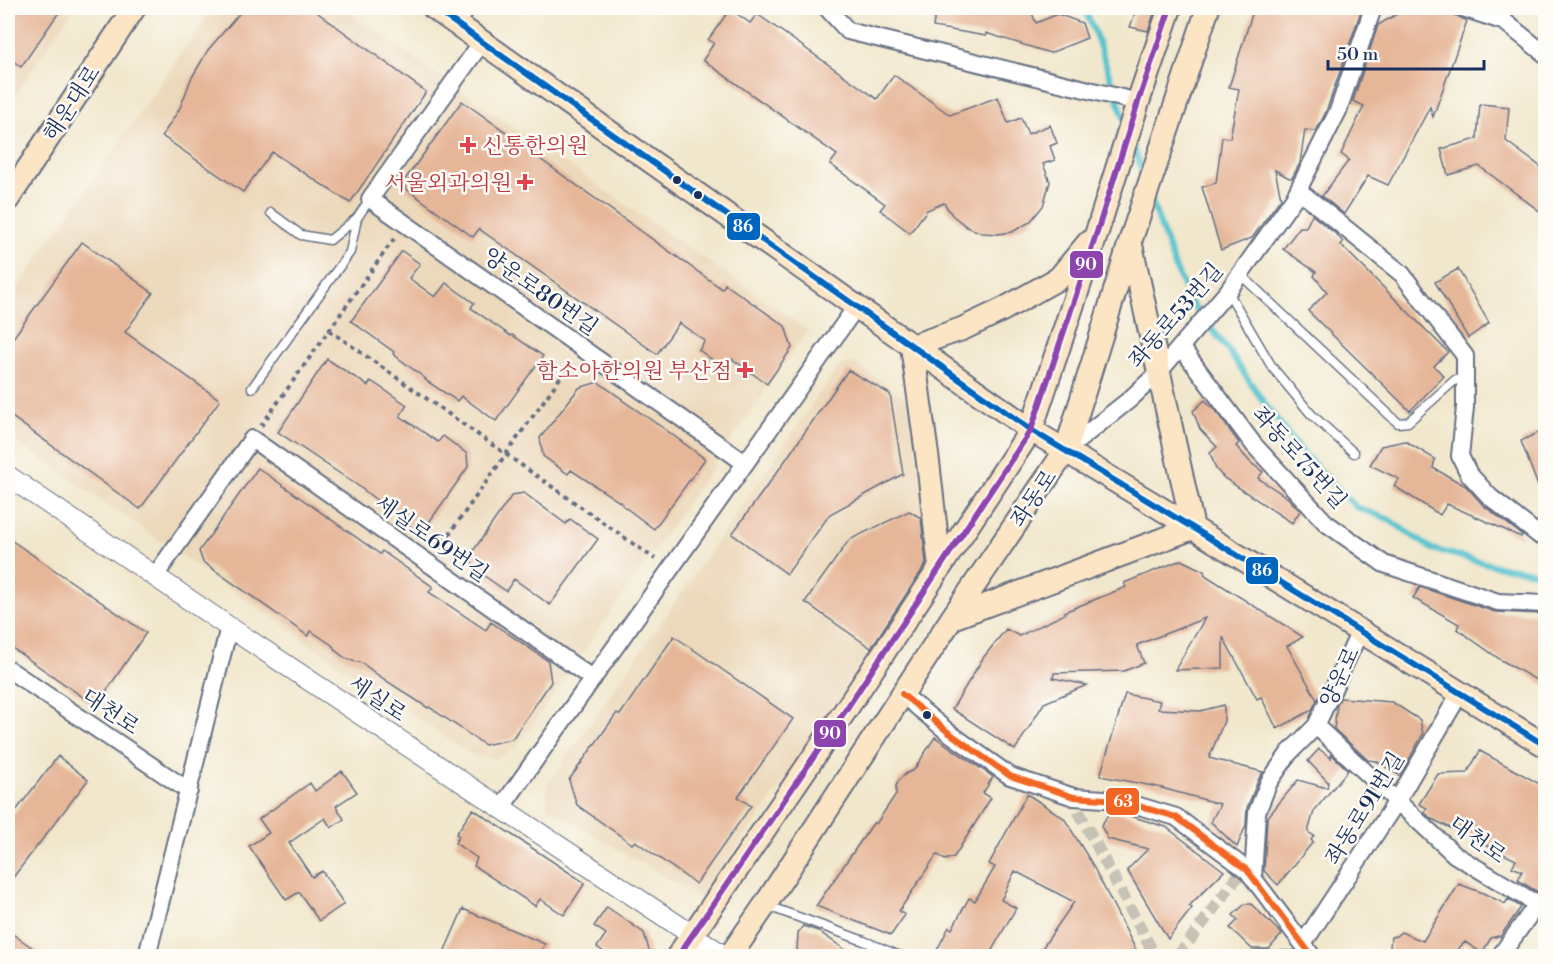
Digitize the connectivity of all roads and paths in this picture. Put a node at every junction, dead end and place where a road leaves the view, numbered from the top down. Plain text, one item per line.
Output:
1 (134, 8) edge
2 (434, 8) edge
3 (827, 8) edge
4 (1170, 8) edge
5 (1208, 8) edge
6 (1373, 8) edge
7 (1463, 8) edge
8 (462, 15) edge
9 (482, 42) junction
10 (1545, 55) edge
11 (1138, 102) junction
12 (1298, 190) junction
13 (370, 199) junction
14 (8, 200) edge
15 (271, 213) dead end
16 (357, 218) junction
17 (405, 223) junction
18 (1097, 232) junction
19 (1131, 242) junction
20 (1240, 274) junction
21 (1228, 291) junction
22 (856, 307) junction
23 (329, 330) junction
24 (912, 345) junction
25 (582, 347) junction
26 (1181, 347) junction
27 (1158, 373) junction
28 (1455, 380) dead end
29 (252, 388) dead end
30 (1031, 430) junction
31 (252, 439) junction
32 (1066, 450) junction
33 (1354, 453) dead end
34 (506, 454) junction
35 (745, 463) junction
36 (8, 477) edge
37 (1193, 528) junction
38 (1543, 537) edge
39 (429, 563) junction
40 (940, 567) junction
41 (670, 569) junction
42 (155, 576) junction
43 (1545, 604) edge
44 (952, 618) junction
45 (229, 627) junction
46 (1360, 631) junction
47 (8, 669) edge
48 (593, 679) junction
49 (1460, 693) junction
50 (902, 694) junction
51 (1316, 726) junction
52 (1545, 746) edge
53 (189, 791) junction
54 (1395, 799) junction
55 (501, 808) junction
56 (1253, 878) junction
57 (1542, 904) edge
58 (765, 905) junction
59 (692, 936) junction
60 (1309, 953) edge
61 (147, 957) edge
62 (678, 957) edge
63 (724, 957) edge
64 (730, 957) edge
65 (900, 957) edge
66 (1254, 957) edge
67 (1500, 957) edge

1 - 14 main road, 해운대로
2 - 8 main road, 양운로
3 - 11 street
4 - 11 main road, 좌동로
5 - 19 main road, 좌동로
6 - 12 street, 좌동로53번길
7 - 10 street
8 - 9 main road, 양운로
9 - 13 street
9 - 22 main road, 양운로
11 - 18 main road, 좌동로
12 - 20 street, 좌동로53번길
12 - 38 street
13 - 16 lane
13 - 17 street, 양운로80번길
15 - 16 lane
16 - 29 lane
17 - 23 path
17 - 25 street, 양운로80번길
18 - 24 main road
18 - 30 main road, 좌동로
19 - 27 main road
19 - 32 main road, 좌동로
20 - 21 street, 좌동로53번길
20 - 28 lane
21 - 26 street, 좌동로53번길
21 - 33 lane
22 - 24 main road, 양운로
22 - 35 street
23 - 31 path
23 - 34 path
24 - 30 main road, 양운로
24 - 40 main road
25 - 34 path
25 - 35 street, 양운로80번길
26 - 27 street, 좌동로53번길
26 - 43 street, 좌동로75번길
27 - 32 street, 좌동로53번길
27 - 37 main road
30 - 32 main road, 양운로
30 - 40 main road, 좌동로
31 - 39 street, 세실로69번길
31 - 42 street
32 - 37 main road, 양운로
32 - 44 main road, 좌동로
34 - 39 path
34 - 41 path
35 - 41 street
36 - 42 street, 세실로
37 - 44 main road
37 - 46 main road, 양운로
39 - 48 street, 세실로69번길
40 - 59 main road, 좌동로
41 - 48 street
42 - 45 street, 세실로
44 - 50 main road, 좌동로
45 - 53 street
45 - 55 street, 세실로
46 - 49 main road, 양운로
46 - 51 street, 양운로
47 - 53 street, 대천로
48 - 55 street
49 - 52 main road, 양운로
49 - 54 street, 좌동로91번길
50 - 56 street
50 - 58 main road, 좌동로
51 - 54 street, 양운로
51 - 56 street
53 - 61 street
54 - 57 street, 대천로
54 - 60 street, 좌동로91번길
55 - 59 street, 세실로
56 - 60 street
57 - 67 street
58 - 64 main road, 좌동로
58 - 65 lane
59 - 62 main road, 좌동로
59 - 63 street, 세실로
60 - 66 lane

